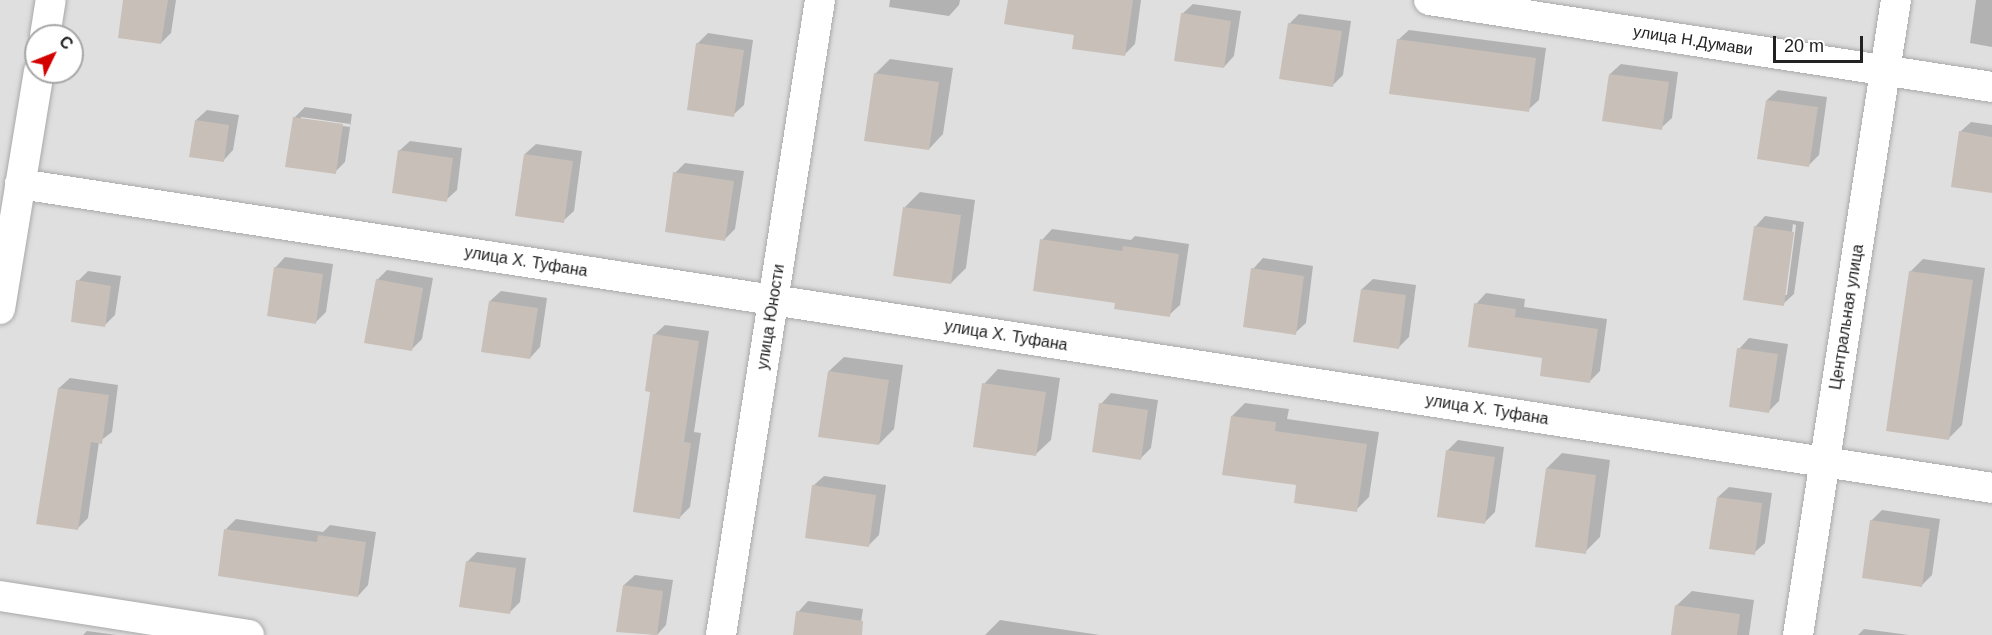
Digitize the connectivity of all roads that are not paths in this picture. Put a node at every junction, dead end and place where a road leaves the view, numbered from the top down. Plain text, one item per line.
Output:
1 (51, 0) edge
2 (820, 0) edge
3 (1429, 0) edge
4 (1896, 0) edge
5 (47, 24) edge
6 (1886, 70) junction
7 (37, 84) edge
8 (1992, 87) edge
9 (20, 184) junction
10 (774, 300) junction
11 (0, 309) edge
12 (1824, 463) junction
13 (1992, 488) edge
14 (0, 597) edge
15 (249, 635) edge
16 (721, 635) edge
17 (1798, 635) edge

1 - 5 street
2 - 10 street, улица Юности
3 - 6 street, улица Н.Думави
4 - 6 street, Центральная улица
6 - 8 street, улица Н.Думави
6 - 12 street, Центральная улица
7 - 9 street
9 - 10 street, улица Х. Туфана
9 - 11 street
10 - 12 street, улица Х. Туфана
10 - 16 street, улица Юности
12 - 13 street, улица Х. Туфана
12 - 17 street, Центральная улица
14 - 15 street

